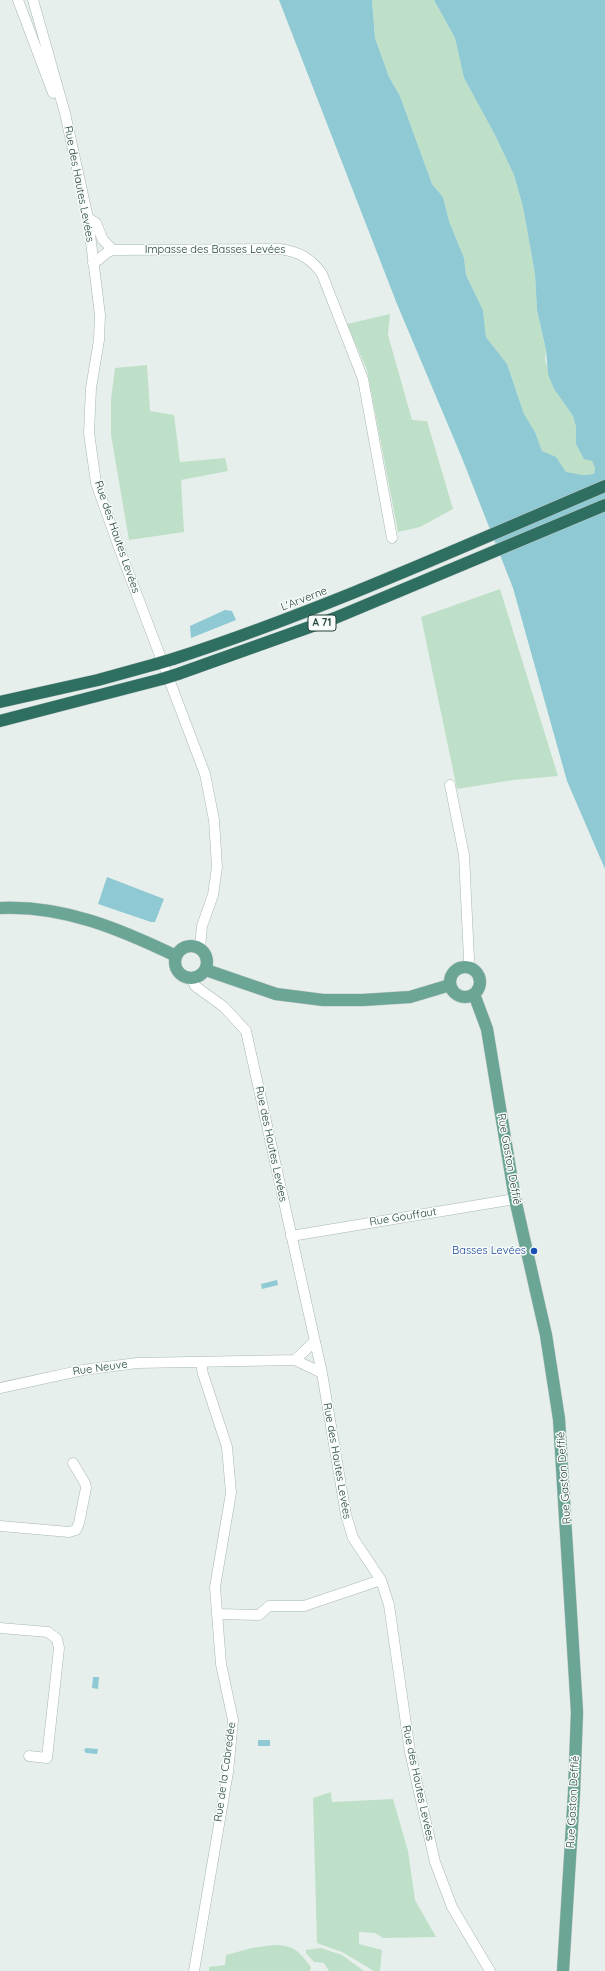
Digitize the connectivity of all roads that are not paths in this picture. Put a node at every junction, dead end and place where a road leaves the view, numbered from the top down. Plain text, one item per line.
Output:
1 (18, 0) edge
2 (32, 0) edge
3 (65, 113) junction
4 (88, 218) junction
5 (113, 250) junction
6 (93, 263) junction
7 (605, 486) edge
8 (605, 505) edge
9 (392, 538) dead end
10 (0, 702) edge
11 (0, 721) edge
12 (450, 785) dead end
13 (0, 908) edge
14 (200, 948) junction
15 (176, 956) junction
16 (468, 967) junction
17 (206, 970) junction
18 (192, 978) junction
19 (450, 984) junction
20 (474, 994) junction
21 (515, 1198) junction
22 (291, 1236) junction
23 (314, 1342) junction
24 (296, 1360) junction
25 (201, 1363) junction
26 (322, 1373) junction
27 (0, 1388) edge
28 (73, 1463) dead end
29 (0, 1526) edge
30 (381, 1580) junction
31 (217, 1614) junction
32 (0, 1628) edge
33 (29, 1756) dead end
34 (194, 1971) edge
35 (490, 1971) edge
36 (563, 1971) edge

1 - 3 street
2 - 3 street, Rue des Hautes Levées
3 - 4 street, Rue des Hautes Levées
4 - 5 street
4 - 6 street, Rue des Hautes Levées
5 - 6 street
5 - 9 street, Impasse des Basses Levées
6 - 14 street, Rue des Hautes Levées
7 - 10 highway, L'Arverne / A 71, bridge
8 - 11 highway, A 71, bridge
12 - 16 street
13 - 15 main road
14 - 15 main road
14 - 17 main road
15 - 18 main road
16 - 19 main road
16 - 20 main road
17 - 18 main road
17 - 19 main road
18 - 22 street, Rue des Hautes Levées
19 - 20 main road
20 - 21 main road, Rue Gaston Deffié
21 - 22 street, Rue Gouffaut
21 - 36 main road, Rue Gaston Deffié
22 - 23 street, Rue des Hautes Levées
23 - 24 street
23 - 26 street, Rue des Hautes Levées
24 - 25 street, Rue Neuve
24 - 26 street
25 - 27 street, Rue Neuve
25 - 31 street, Rue de la Cabredée
26 - 30 street, Rue des Hautes Levées
28 - 29 street
30 - 31 street
30 - 35 street, Rue des Hautes Levées
31 - 34 street, Rue de la Cabredée
32 - 33 street

